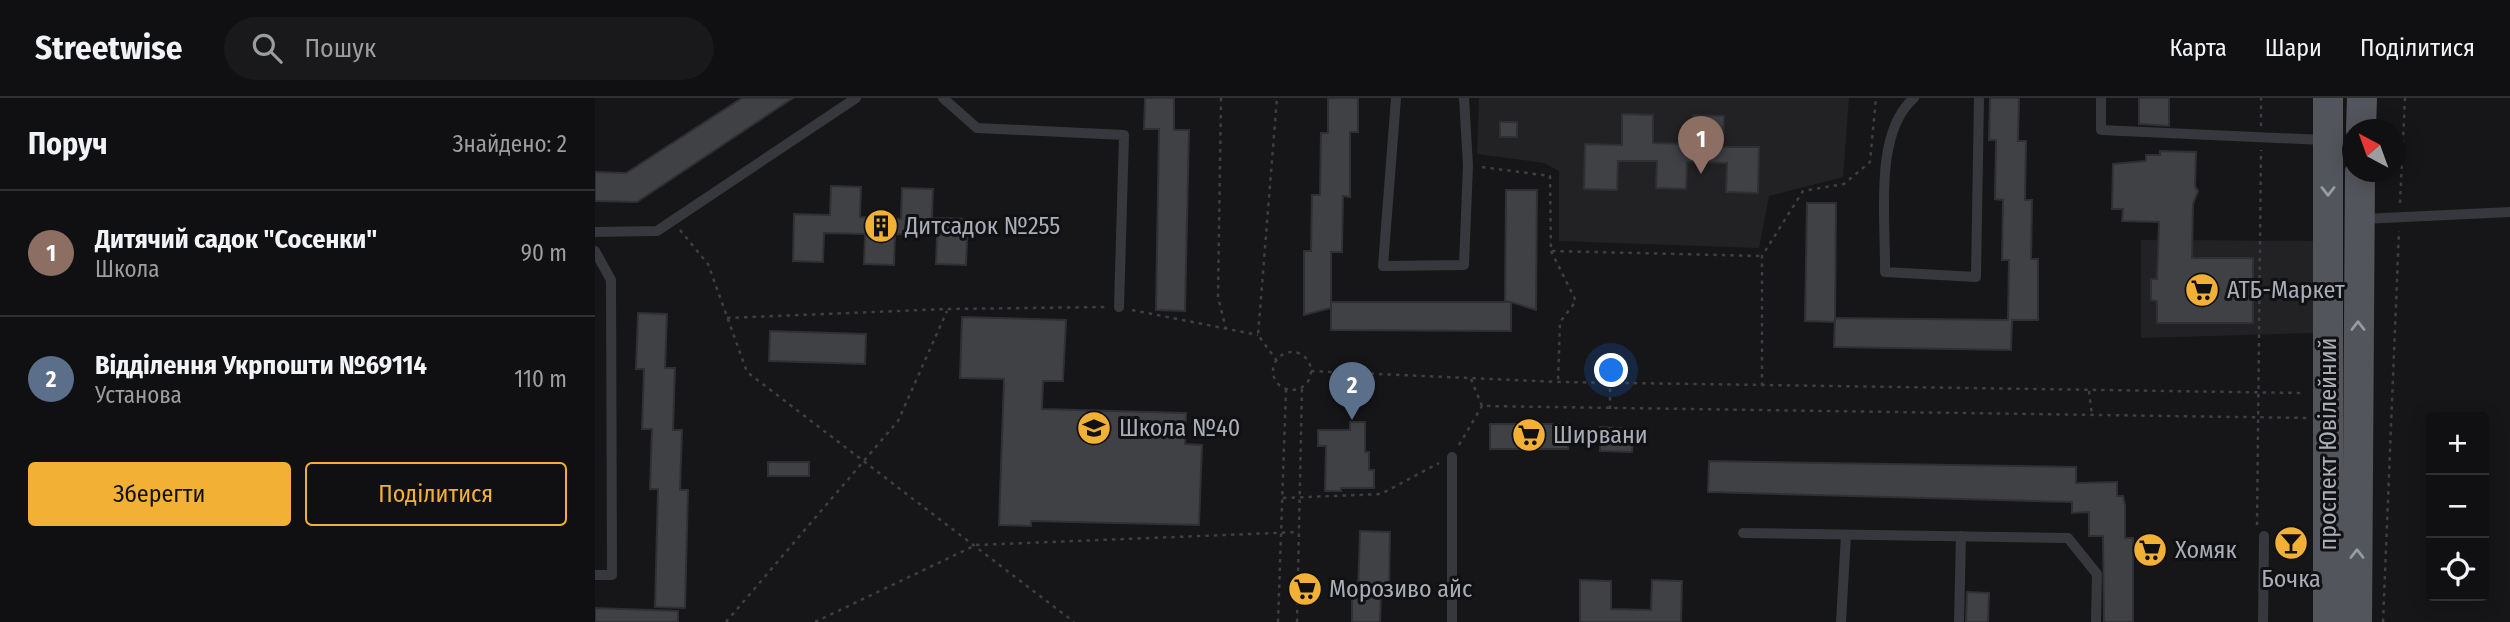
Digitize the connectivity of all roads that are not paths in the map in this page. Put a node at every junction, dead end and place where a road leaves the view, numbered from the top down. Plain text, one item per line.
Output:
1 (856, 98) edge
2 (943, 98) edge
3 (1396, 98) edge
4 (1464, 98) edge
5 (1914, 98) edge
6 (1979, 98) edge
7 (2101, 98) edge
8 (2328, 98) edge
9 (2362, 98) edge
10 (2361, 119) edge
11 (2327, 141) junction
12 (2360, 182) edge
13 (2510, 212) edge
14 (2358, 219) junction
15 (595, 232) edge
16 (595, 251) edge
17 (1119, 307) road end
18 (1452, 457) road end
19 (2260, 531) road end
20 (1743, 533) dead end
21 (1846, 535) junction
22 (1961, 536) junction
23 (595, 575) edge
24 (1452, 622) edge
25 (1841, 622) edge
26 (1959, 622) edge
27 (2096, 622) edge
28 (2263, 622) edge
29 (2328, 622) edge
30 (2357, 622) edge

1 - 15 lane
2 - 17 lane
3 - 4 lane
5 - 6 lane
7 - 11 lane
8 - 11 main road, проспект Ювілейний
9 - 10 main road
11 -> 29 main road, проспект Ювілейний
12 - 14 main road, проспект Ювілейний
13 - 14 lane
30 -> 14 main road, проспект Ювілейний
16 - 23 lane
18 - 24 lane
19 - 28 lane
20 - 21 lane
21 - 22 lane
21 - 25 lane
22 - 26 lane
22 - 27 lane

